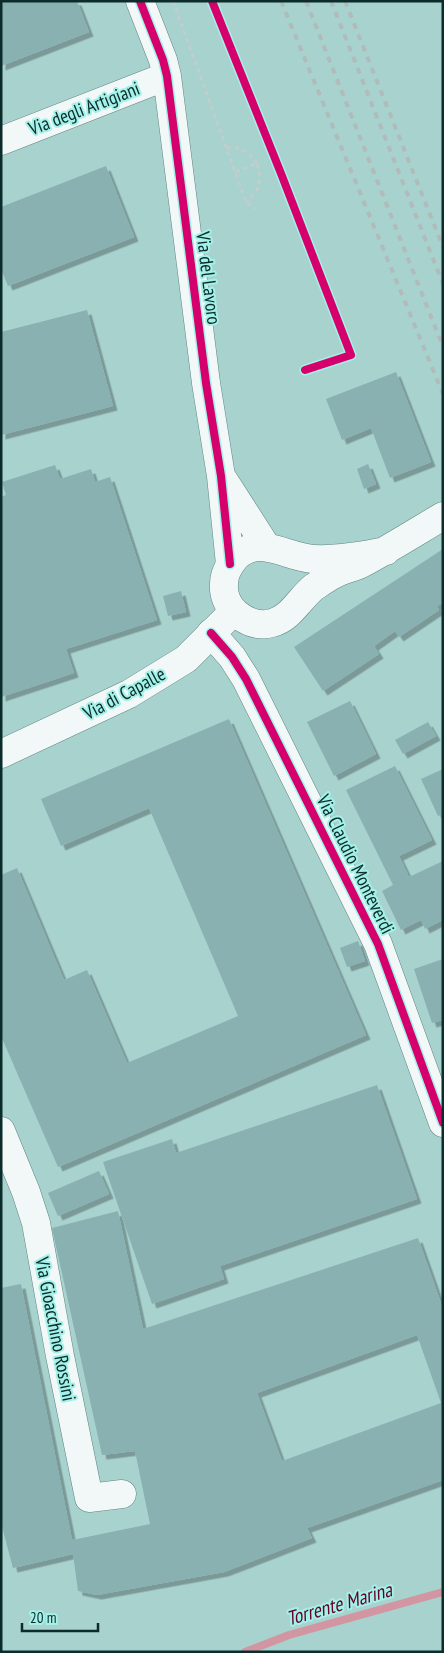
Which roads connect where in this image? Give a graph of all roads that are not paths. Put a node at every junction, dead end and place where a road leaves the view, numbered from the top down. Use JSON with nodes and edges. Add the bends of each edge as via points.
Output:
{"nodes":[{"id":1,"x":140,"y":1,"type":"edge"},
{"id":2,"x":167,"y":76,"type":"junction"},
{"id":3,"x":1,"y":141,"type":"edge"},
{"id":4,"x":221,"y":476,"type":"junction"},
{"id":5,"x":443,"y":516,"type":"edge"},
{"id":6,"x":276,"y":549,"type":"junction"},
{"id":7,"x":386,"y":551,"type":"junction"},
{"id":8,"x":230,"y":564,"type":"junction"},
{"id":9,"x":298,"y":603,"type":"junction"},
{"id":10,"x":234,"y":611,"type":"junction"},
{"id":11,"x":211,"y":633,"type":"junction"},
{"id":12,"x":1,"y":754,"type":"edge"},
{"id":13,"x":443,"y":1124,"type":"edge"},
{"id":14,"x":1,"y":1131,"type":"edge"},
{"id":15,"x":122,"y":1494,"type":"dead end"}],
"edges":[{"from":1,"to":2,"type":"street","name":"Via del Lavoro"},
{"from":2,"to":3,"type":"street","name":"Via degli Artigiani"},
{"from":2,"to":4,"type":"street","name":"Via del Lavoro"},
{"from":4,"to":6,"type":"street","name":"Via del Lavoro"},
{"from":4,"to":8,"type":"street","name":"Via del Lavoro"},
{"from":5,"to":7,"type":"street"},
{"from":6,"to":7,"type":"street","via":[[311,559],[328,560]]},
{"from":6,"to":8,"type":"street","via":[[252,547],[240,553]]},
{"from":6,"to":9,"type":"street","via":[[293,560],[300,572],[302,580]]},
{"from":7,"to":9,"type":"street","via":[[333,575]]},
{"from":8,"to":10,"type":"street","via":[[224,577],[224,587],[226,600]]},
{"from":9,"to":10,"type":"street","via":[[284,619],[271,624],[246,621]]},
{"from":10,"to":11,"type":"street","name":"Via di Capalle"},
{"from":11,"to":12,"type":"street","name":"Via di Capalle","via":[[186,659],[129,694]]},
{"from":11,"to":13,"type":"street","name":"Via Claudio Monteverdi","via":[[246,679],[378,944]]},
{"from":14,"to":15,"type":"street","name":"Via Gioacchino Rossini","via":[[36,1224],[89,1498]]}]}
